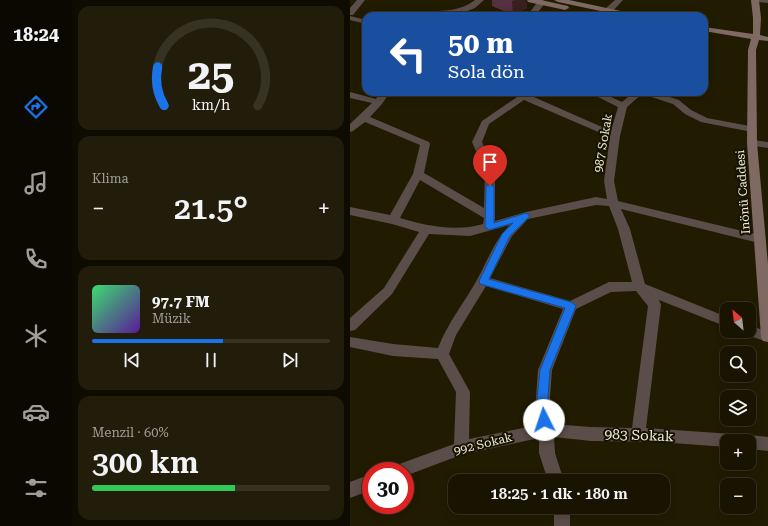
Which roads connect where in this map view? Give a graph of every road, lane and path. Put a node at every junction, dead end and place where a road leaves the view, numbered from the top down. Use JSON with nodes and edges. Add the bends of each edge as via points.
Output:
{"nodes":[{"id":1,"x":361,"y":0,"type":"edge"},
{"id":2,"x":480,"y":0,"type":"edge"},
{"id":3,"x":531,"y":0,"type":"edge"},
{"id":4,"x":560,"y":0,"type":"edge"},
{"id":5,"x":619,"y":0,"type":"edge"},
{"id":6,"x":755,"y":0,"type":"edge"},
{"id":7,"x":761,"y":0,"type":"edge"},
{"id":8,"x":768,"y":1,"type":"edge"},
{"id":9,"x":542,"y":2,"type":"junction"},
{"id":10,"x":608,"y":11,"type":"junction"},
{"id":11,"x":462,"y":12,"type":"edge"},
{"id":12,"x":534,"y":12,"type":"edge"},
{"id":13,"x":582,"y":12,"type":"edge"},
{"id":14,"x":613,"y":12,"type":"edge"},
{"id":15,"x":350,"y":13,"type":"edge"},
{"id":16,"x":350,"y":18,"type":"edge"},
{"id":17,"x":362,"y":21,"type":"edge"},
{"id":18,"x":708,"y":30,"type":"edge"},
{"id":19,"x":708,"y":35,"type":"edge"},
{"id":20,"x":768,"y":39,"type":"edge"},
{"id":21,"x":754,"y":40,"type":"junction"},
{"id":22,"x":768,"y":46,"type":"edge"},
{"id":23,"x":350,"y":95,"type":"edge"},
{"id":24,"x":383,"y":96,"type":"edge"},
{"id":25,"x":524,"y":96,"type":"joint"},
{"id":26,"x":602,"y":96,"type":"edge"},
{"id":27,"x":634,"y":96,"type":"edge"},
{"id":28,"x":657,"y":96,"type":"edge"},
{"id":29,"x":379,"y":102,"type":"junction"},
{"id":30,"x":623,"y":106,"type":"junction"},
{"id":31,"x":364,"y":118,"type":"junction"},
{"id":32,"x":350,"y":129,"type":"edge"},
{"id":33,"x":752,"y":130,"type":"junction"},
{"id":34,"x":615,"y":136,"type":"junction"},
{"id":35,"x":752,"y":143,"type":"junction"},
{"id":36,"x":768,"y":145,"type":"edge"},
{"id":37,"x":418,"y":174,"type":"junction"},
{"id":38,"x":613,"y":203,"type":"junction"},
{"id":39,"x":350,"y":211,"type":"edge"},
{"id":40,"x":526,"y":216,"type":"junction"},
{"id":41,"x":393,"y":220,"type":"junction"},
{"id":42,"x":489,"y":222,"type":"junction"},
{"id":43,"x":426,"y":230,"type":"junction"},
{"id":44,"x":759,"y":239,"type":"junction"},
{"id":45,"x":483,"y":281,"type":"junction"},
{"id":46,"x":639,"y":286,"type":"junction"},
{"id":47,"x":571,"y":306,"type":"junction"},
{"id":48,"x":720,"y":319,"type":"edge"},
{"id":49,"x":350,"y":326,"type":"edge"},
{"id":50,"x":756,"y":333,"type":"edge"},
{"id":51,"x":768,"y":337,"type":"edge"},
{"id":52,"x":350,"y":342,"type":"edge"},
{"id":53,"x":442,"y":354,"type":"junction"},
{"id":54,"x":546,"y":430,"type":"junction"},
{"id":55,"x":638,"y":435,"type":"junction"},
{"id":56,"x":720,"y":440,"type":"edge"},
{"id":57,"x":756,"y":443,"type":"edge"},
{"id":58,"x":768,"y":444,"type":"edge"},
{"id":59,"x":461,"y":448,"type":"junction"},
{"id":60,"x":414,"y":466,"type":"edge"},
{"id":61,"x":554,"y":474,"type":"edge"},
{"id":62,"x":362,"y":485,"type":"edge"},
{"id":63,"x":350,"y":490,"type":"edge"},
{"id":64,"x":562,"y":514,"type":"edge"},
{"id":65,"x":562,"y":526,"type":"edge"}],
"edges":[{"from":1,"to":15,"type":"street"},
{"from":2,"to":11,"type":"street"},
{"from":3,"to":9,"type":"street"},
{"from":4,"to":10,"type":"street"},
{"from":5,"to":10,"type":"street"},
{"from":6,"to":21,"type":"street","name":"Inönü Caddesi","via":[[758,14]]},
{"from":7,"to":8,"type":"street"},
{"from":9,"to":12,"type":"street"},
{"from":9,"to":13,"type":"street"},
{"from":10,"to":14,"type":"street"},
{"from":16,"to":17,"type":"street"},
{"from":18,"to":21,"type":"street"},
{"from":19,"to":21,"type":"street"},
{"from":20,"to":21,"type":"street"},
{"from":21,"to":22,"type":"street"},
{"from":21,"to":33,"type":"street","name":"Inönü Caddesi"},
{"from":23,"to":29,"type":"street"},
{"from":24,"to":29,"type":"street"},
{"from":25,"to":34,"type":"street"},
{"from":25,"to":42,"type":"street","via":[[485,123],[477,142],[490,172]]},
{"from":26,"to":30,"type":"street","name":"987 Sokak"},
{"from":27,"to":30,"type":"street"},
{"from":28,"to":33,"type":"street","via":[[676,102],[704,120]]},
{"from":29,"to":31,"type":"street"},
{"from":30,"to":34,"type":"street","name":"987 Sokak"},
{"from":31,"to":32,"type":"street"},
{"from":31,"to":37,"type":"street","via":[[425,144]]},
{"from":33,"to":35,"type":"street","name":"Inönü Caddesi"},
{"from":34,"to":38,"type":"street","name":"987 Sokak","via":[[609,181]]},
{"from":35,"to":36,"type":"street"},
{"from":35,"to":44,"type":"street","name":"Inönü Caddesi"},
{"from":37,"to":41,"type":"street"},
{"from":37,"to":42,"type":"street"},
{"from":38,"to":40,"type":"street","via":[[596,201]]},
{"from":38,"to":44,"type":"street"},
{"from":38,"to":46,"type":"street","name":"987 Sokak","via":[[624,229]]},
{"from":39,"to":41,"type":"street"},
{"from":40,"to":42,"type":"street"},
{"from":40,"to":45,"type":"street","via":[[507,234]]},
{"from":41,"to":43,"type":"street"},
{"from":42,"to":43,"type":"street","via":[[470,232]]},
{"from":43,"to":49,"type":"street","via":[[388,291]]},
{"from":44,"to":51,"type":"street","name":"Inönü Caddesi"},
{"from":45,"to":47,"type":"street"},
{"from":45,"to":53,"type":"street","via":[[450,333]]},
{"from":46,"to":47,"type":"street","via":[[609,287]]},
{"from":46,"to":48,"type":"street"},
{"from":46,"to":55,"type":"street","via":[[655,305]]},
{"from":47,"to":54,"type":"street","via":[[545,370],[542,410]]},
{"from":50,"to":51,"type":"street"},
{"from":52,"to":53,"type":"street","via":[[393,350]]},
{"from":53,"to":59,"type":"street","via":[[463,392]]},
{"from":54,"to":55,"type":"street","name":"983 Sokak"},
{"from":54,"to":59,"type":"street","name":"992 Sokak"},
{"from":54,"to":61,"type":"street","via":[[547,453]]},
{"from":55,"to":56,"type":"street","name":"983 Sokak"},
{"from":57,"to":58,"type":"street"},
{"from":59,"to":60,"type":"street","name":"992 Sokak"},
{"from":62,"to":63,"type":"street"},
{"from":64,"to":65,"type":"street"}]}
